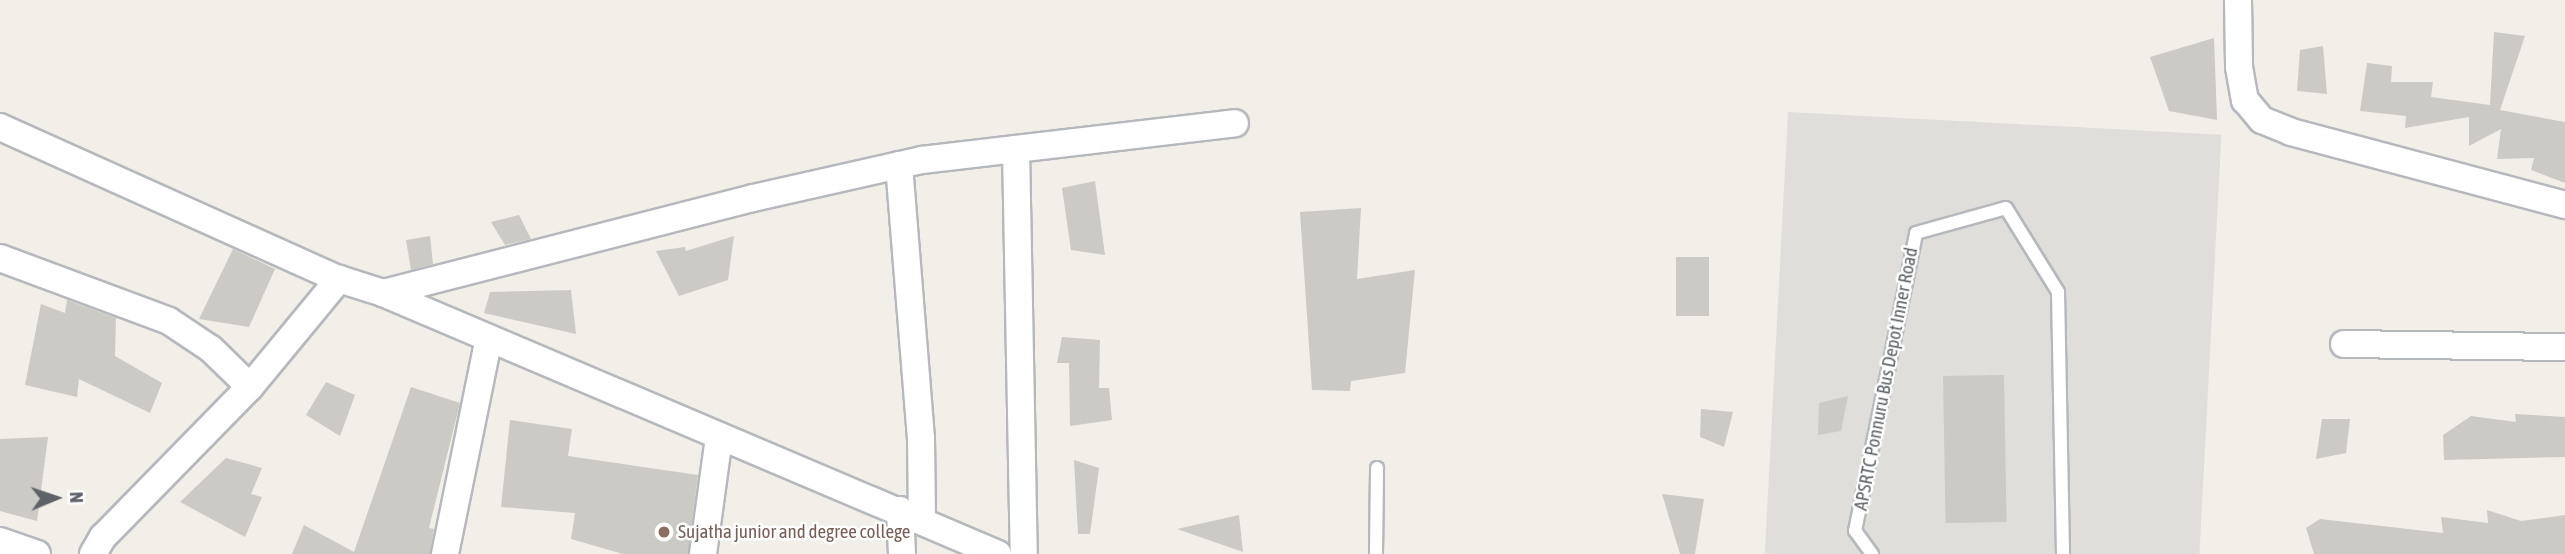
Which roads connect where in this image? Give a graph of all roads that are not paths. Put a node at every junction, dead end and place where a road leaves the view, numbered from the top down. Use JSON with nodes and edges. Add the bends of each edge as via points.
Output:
{"nodes":[{"id":1,"x":2238,"y":0,"type":"edge"},
{"id":2,"x":1235,"y":123,"type":"dead end"},
{"id":3,"x":0,"y":127,"type":"edge"},
{"id":4,"x":1016,"y":149,"type":"junction"},
{"id":5,"x":899,"y":165,"type":"junction"},
{"id":6,"x":2565,"y":205,"type":"edge"},
{"id":7,"x":0,"y":258,"type":"edge"},
{"id":8,"x":339,"y":279,"type":"junction"},
{"id":9,"x":383,"y":293,"type":"junction"},
{"id":10,"x":489,"y":338,"type":"junction"},
{"id":11,"x":2344,"y":344,"type":"dead end"},
{"id":12,"x":2565,"y":347,"type":"edge"},
{"id":13,"x":250,"y":387,"type":"junction"},
{"id":14,"x":719,"y":437,"type":"junction"},
{"id":15,"x":1377,"y":468,"type":"dead end"},
{"id":16,"x":911,"y":515,"type":"junction"},
{"id":17,"x":0,"y":541,"type":"edge"},
{"id":18,"x":37,"y":554,"type":"edge"},
{"id":19,"x":93,"y":554,"type":"edge"},
{"id":20,"x":445,"y":554,"type":"edge"},
{"id":21,"x":703,"y":554,"type":"edge"},
{"id":22,"x":902,"y":554,"type":"edge"},
{"id":23,"x":998,"y":554,"type":"edge"},
{"id":24,"x":1024,"y":554,"type":"edge"},
{"id":25,"x":1376,"y":554,"type":"edge"},
{"id":26,"x":1872,"y":554,"type":"edge"},
{"id":27,"x":2063,"y":554,"type":"edge"}],
"edges":[{"from":1,"to":6,"type":"street","via":[[2239,67],[2245,100],[2262,120],[2291,132]]},
{"from":2,"to":4,"type":"street"},
{"from":3,"to":8,"type":"street"},
{"from":4,"to":5,"type":"street"},
{"from":4,"to":24,"type":"street"},
{"from":5,"to":9,"type":"street"},
{"from":5,"to":16,"type":"street","via":[[921,438]]},
{"from":7,"to":13,"type":"street","via":[[169,321],[211,349]]},
{"from":8,"to":9,"type":"street"},
{"from":8,"to":13,"type":"street"},
{"from":9,"to":10,"type":"street"},
{"from":10,"to":14,"type":"street"},
{"from":10,"to":20,"type":"street"},
{"from":11,"to":12,"type":"street"},
{"from":13,"to":19,"type":"street","via":[[103,537]]},
{"from":14,"to":16,"type":"street"},
{"from":14,"to":21,"type":"street"},
{"from":15,"to":25,"type":"lane"},
{"from":16,"to":22,"type":"street"},
{"from":16,"to":23,"type":"street"},
{"from":17,"to":18,"type":"street"},
{"from":26,"to":27,"type":"lane","name":"APSRTC Ponnuru Bus Depot Inner Road","via":[[1855,531],[1916,233],[2006,208],[2058,292]]}]}
